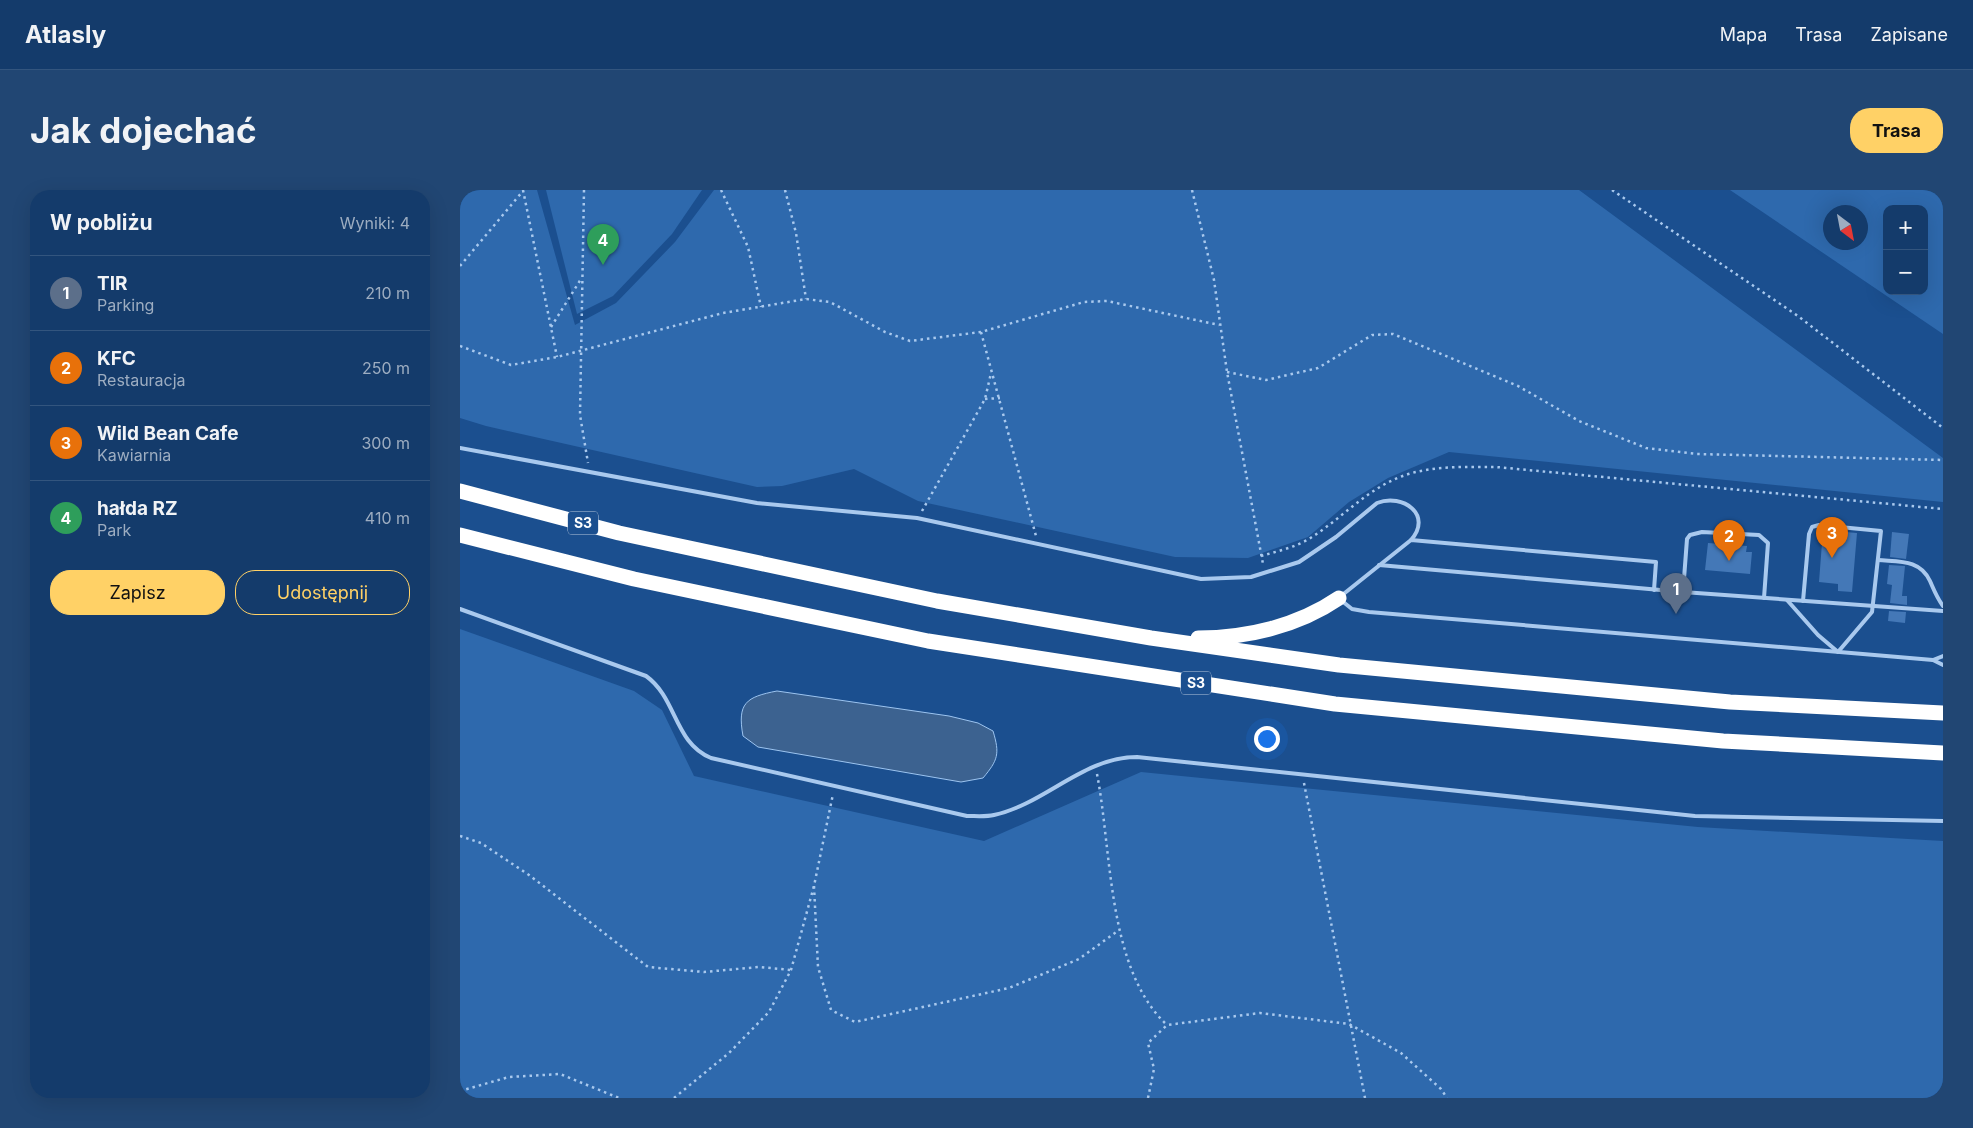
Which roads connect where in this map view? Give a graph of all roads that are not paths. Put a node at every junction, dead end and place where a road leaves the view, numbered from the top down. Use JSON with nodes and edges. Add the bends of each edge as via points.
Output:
{"nodes":[{"id":1,"x":460,"y":448,"type":"edge"},
{"id":2,"x":460,"y":491,"type":"edge"},
{"id":3,"x":460,"y":535,"type":"edge"},
{"id":4,"x":1411,"y":540,"type":"junction"},
{"id":5,"x":1878,"y":560,"type":"junction"},
{"id":6,"x":1378,"y":566,"type":"junction"},
{"id":7,"x":1654,"y":590,"type":"junction"},
{"id":8,"x":1683,"y":592,"type":"junction"},
{"id":9,"x":1339,"y":598,"type":"junction"},
{"id":10,"x":1764,"y":598,"type":"junction"},
{"id":11,"x":1787,"y":600,"type":"junction"},
{"id":12,"x":1803,"y":601,"type":"junction"},
{"id":13,"x":1874,"y":605,"type":"junction"},
{"id":14,"x":1943,"y":606,"type":"edge"},
{"id":15,"x":460,"y":609,"type":"edge"},
{"id":16,"x":1943,"y":611,"type":"edge"},
{"id":17,"x":1151,"y":638,"type":"junction"},
{"id":18,"x":1838,"y":652,"type":"junction"},
{"id":19,"x":1943,"y":656,"type":"edge"},
{"id":20,"x":1933,"y":660,"type":"junction"},
{"id":21,"x":1943,"y":665,"type":"edge"},
{"id":22,"x":1943,"y":714,"type":"edge"},
{"id":23,"x":1943,"y":753,"type":"edge"},
{"id":24,"x":1943,"y":821,"type":"edge"}],
"edges":[{"from":1,"to":4,"type":"lane","via":[[757,503],[917,518],[1200,578],[1251,577],[1280,569],[1312,554],[1377,504],[1392,500],[1405,503],[1419,519],[1421,525]]},
{"from":2,"to":17,"type":"highway","number":"S3","via":[[619,533],[937,601]]},
{"from":3,"to":23,"type":"highway","number":"S3","via":[[634,579],[928,641],[1296,698],[1723,742]]},
{"from":4,"to":6,"type":"lane"},
{"from":4,"to":7,"type":"lane","via":[[1656,562]]},
{"from":5,"to":12,"type":"lane","via":[[1881,531],[1812,527]]},
{"from":5,"to":13,"type":"lane"},
{"from":5,"to":14,"type":"lane","via":[[1920,567]]},
{"from":6,"to":7,"type":"lane"},
{"from":6,"to":9,"type":"lane"},
{"from":7,"to":8,"type":"lane"},
{"from":8,"to":10,"type":"lane"},
{"from":8,"to":10,"type":"lane","via":[[1690,534],[1759,535],[1768,543]]},
{"from":9,"to":17,"type":"highway","via":[[1300,619],[1261,630],[1210,638]]},
{"from":9,"to":18,"type":"lane","via":[[1352,609],[1363,612]]},
{"from":10,"to":11,"type":"lane"},
{"from":11,"to":12,"type":"lane"},
{"from":11,"to":18,"type":"lane","via":[[1818,636]]},
{"from":12,"to":13,"type":"lane"},
{"from":13,"to":16,"type":"lane"},
{"from":13,"to":18,"type":"lane","via":[[1869,617]]},
{"from":15,"to":24,"type":"lane","via":[[646,676],[664,694],[684,737],[703,755],[967,816],[993,816],[1014,809],[1096,765],[1127,757],[1695,816]]},
{"from":17,"to":22,"type":"highway","number":"S3","via":[[1349,666],[1730,702]]},
{"from":18,"to":20,"type":"lane"},
{"from":19,"to":20,"type":"lane"},
{"from":20,"to":21,"type":"lane"}]}
